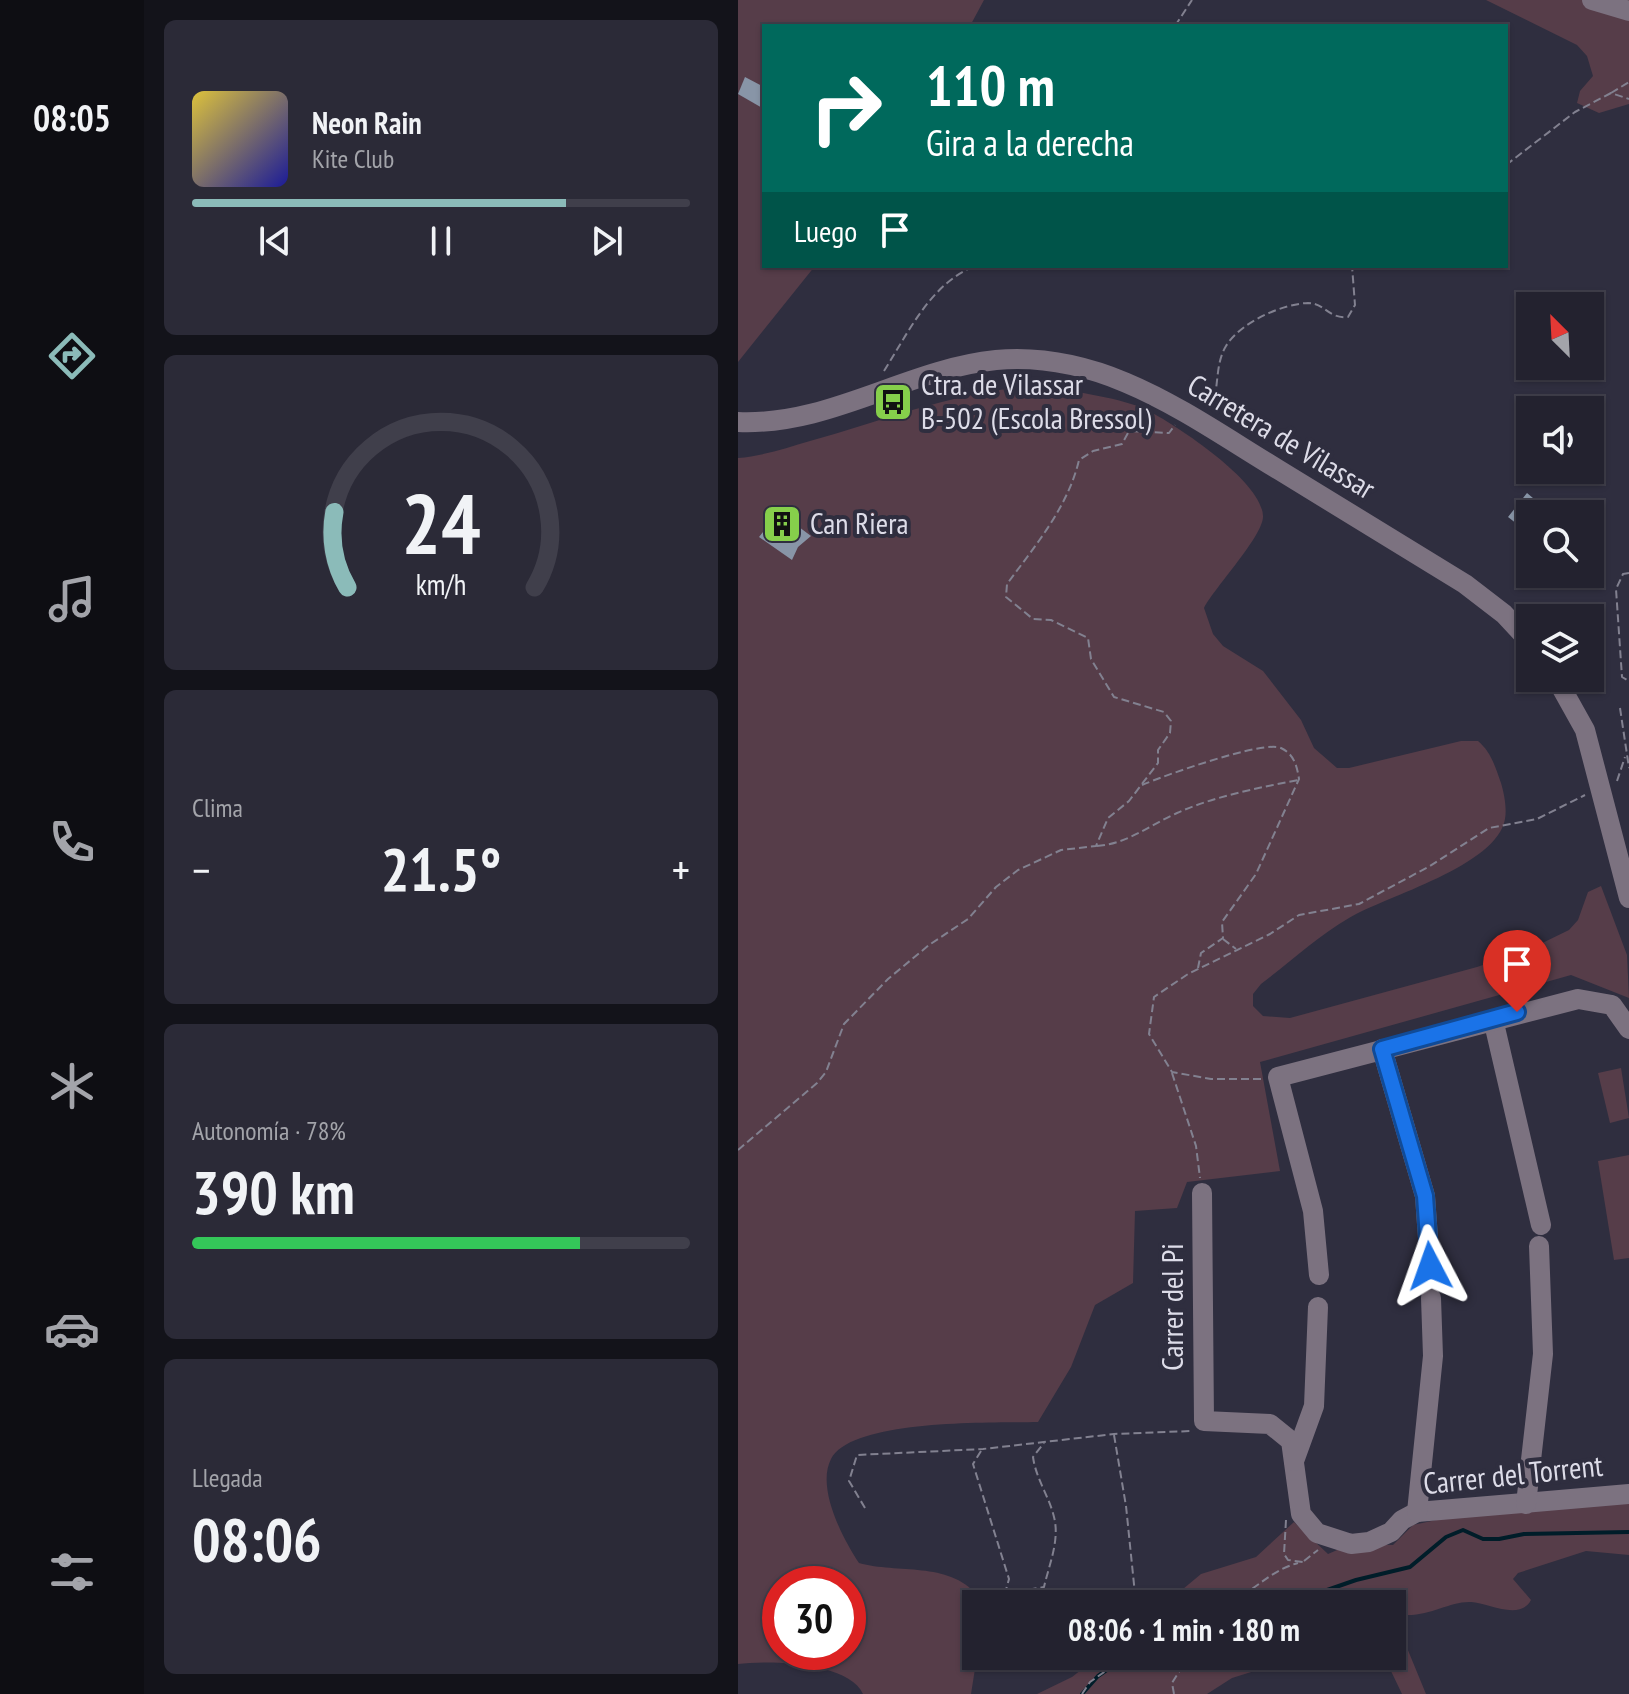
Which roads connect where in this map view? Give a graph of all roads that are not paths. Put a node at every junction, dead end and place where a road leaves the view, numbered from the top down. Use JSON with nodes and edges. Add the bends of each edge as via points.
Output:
{"nodes":[{"id":1,"x":1592,"y":0,"type":"edge"},
{"id":2,"x":1629,"y":11,"type":"edge"},
{"id":3,"x":738,"y":422,"type":"edge"},
{"id":4,"x":1516,"y":627,"type":"edge"},
{"id":5,"x":1564,"y":692,"type":"edge"},
{"id":6,"x":1629,"y":898,"type":"edge"},
{"id":7,"x":1493,"y":1019,"type":"junction"},
{"id":8,"x":1629,"y":1029,"type":"edge"},
{"id":9,"x":1382,"y":1049,"type":"junction"},
{"id":10,"x":1202,"y":1193,"type":"road end"},
{"id":11,"x":1541,"y":1225,"type":"dead end"},
{"id":12,"x":1539,"y":1246,"type":"dead end"},
{"id":13,"x":1430,"y":1266,"type":"dead end"},
{"id":14,"x":1319,"y":1275,"type":"dead end"},
{"id":15,"x":1431,"y":1298,"type":"dead end"},
{"id":16,"x":1318,"y":1307,"type":"dead end"},
{"id":17,"x":1294,"y":1461,"type":"junction"},
{"id":18,"x":1629,"y":1494,"type":"edge"},
{"id":19,"x":1526,"y":1504,"type":"junction"},
{"id":20,"x":1417,"y":1512,"type":"junction"}],
"edges":[{"from":1,"to":2,"type":"street"},
{"from":3,"to":4,"type":"street","name":"Carretera de Vilassar","via":[[811,415],[995,360],[1041,359],[1099,371],[1184,413],[1465,584]]},
{"from":5,"to":6,"type":"street","via":[[1585,730]]},
{"from":7,"to":8,"type":"street","via":[[1578,999],[1612,1005]]},
{"from":7,"to":9,"type":"street"},
{"from":7,"to":11,"type":"street"},
{"from":9,"to":13,"type":"street","via":[[1425,1196]]},
{"from":9,"to":14,"type":"street","via":[[1278,1077],[1313,1211]]},
{"from":10,"to":17,"type":"street","name":"Carrer del Pi","via":[[1201,1426],[1270,1424],[1291,1441]]},
{"from":12,"to":19,"type":"street","via":[[1543,1354]]},
{"from":15,"to":20,"type":"street","via":[[1433,1356]]},
{"from":16,"to":17,"type":"street","via":[[1314,1406]]},
{"from":17,"to":20,"type":"street","name":"Carrer del Torrent","via":[[1301,1514],[1331,1540],[1369,1542]]},
{"from":18,"to":19,"type":"street","name":"Carrer del Torrent"},
{"from":19,"to":20,"type":"street","name":"Carrer del Torrent"}]}
